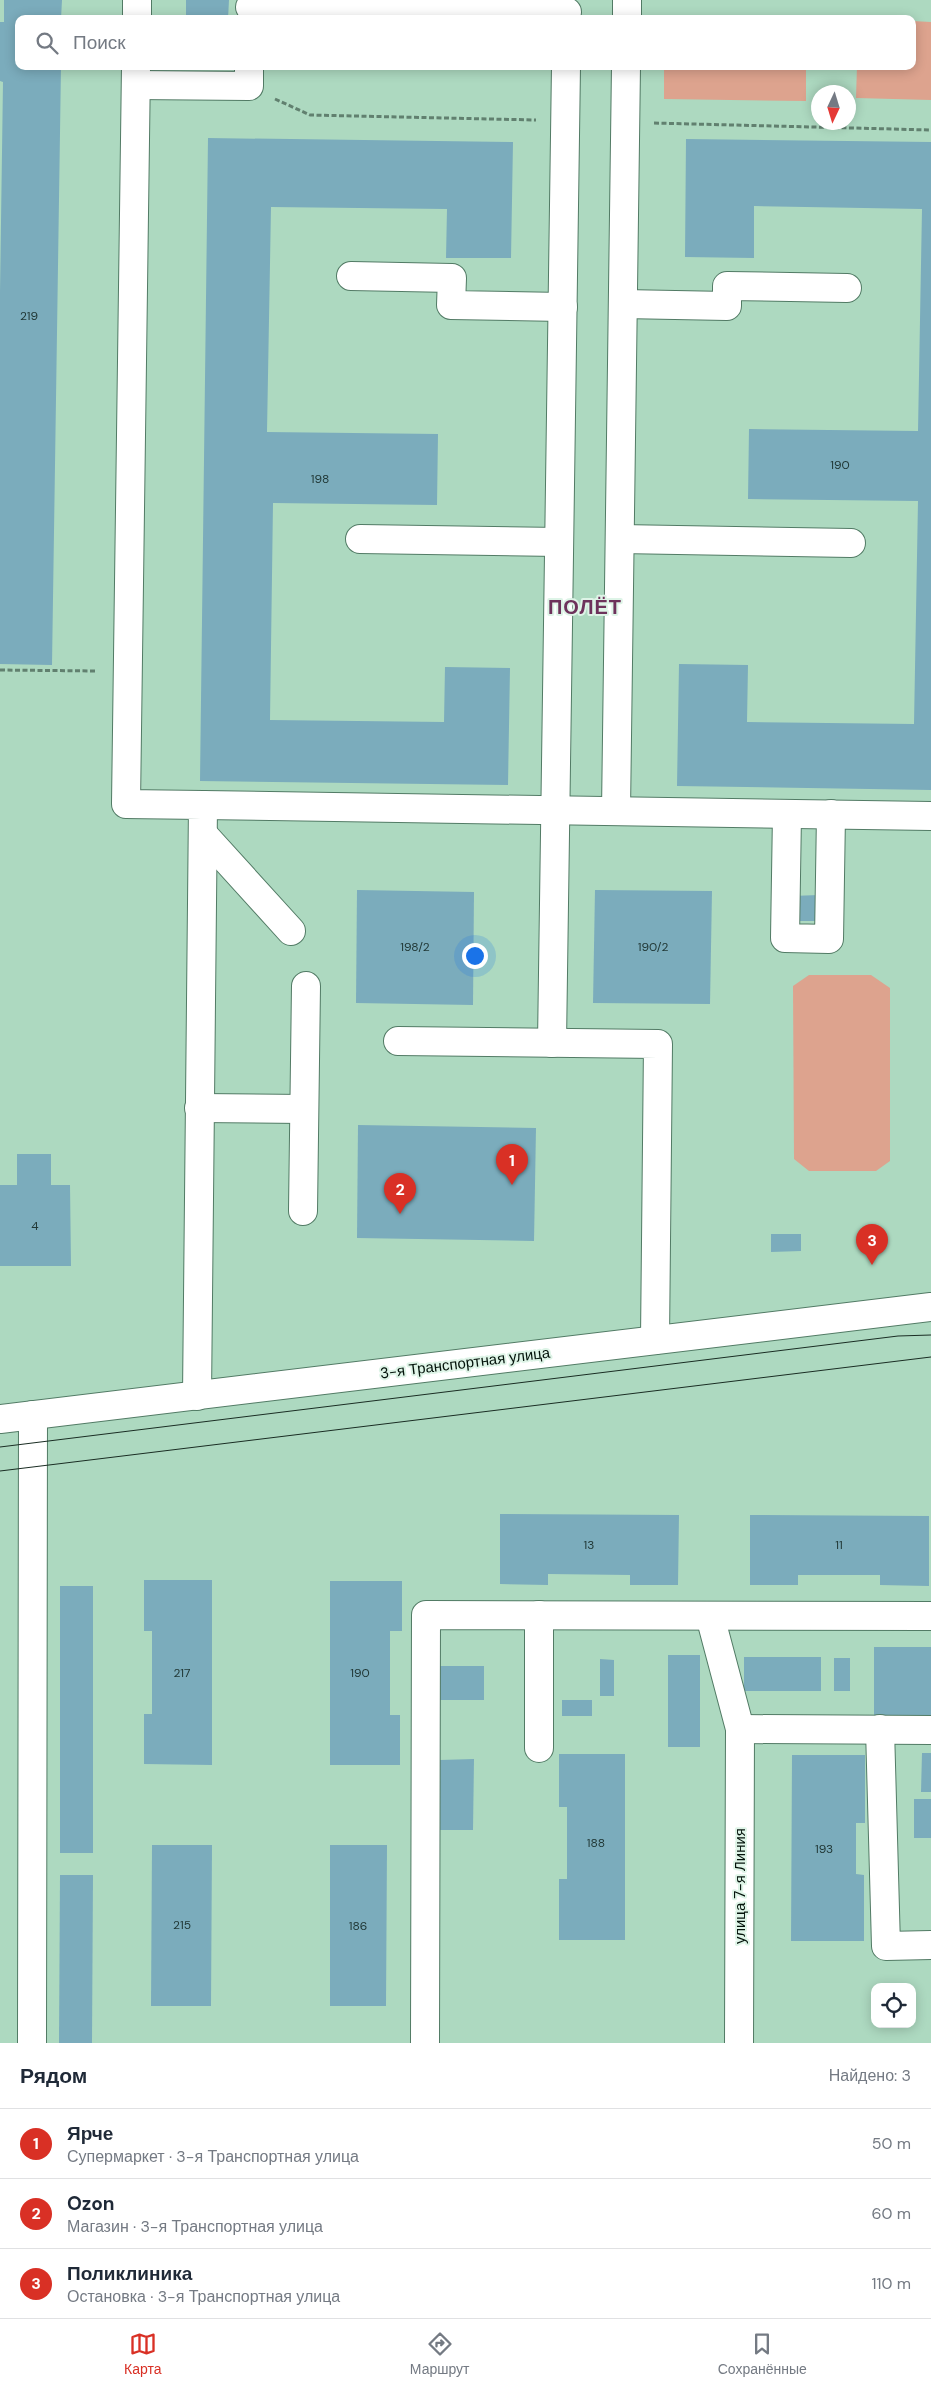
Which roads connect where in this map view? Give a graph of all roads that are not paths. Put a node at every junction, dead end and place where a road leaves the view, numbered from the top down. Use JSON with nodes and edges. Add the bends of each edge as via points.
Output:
{"nodes":[{"id":1,"x":137,"y":0,"type":"edge"},
{"id":2,"x":628,"y":0,"type":"edge"},
{"id":3,"x":250,"y":9,"type":"edge"},
{"id":4,"x":567,"y":10,"type":"edge"},
{"id":5,"x":137,"y":15,"type":"edge"},
{"id":6,"x":627,"y":15,"type":"edge"},
{"id":7,"x":249,"y":70,"type":"edge"},
{"id":8,"x":566,"y":70,"type":"edge"},
{"id":9,"x":626,"y":70,"type":"edge"},
{"id":10,"x":136,"y":76,"type":"edge"},
{"id":11,"x":351,"y":276,"type":"dead end"},
{"id":12,"x":847,"y":288,"type":"dead end"},
{"id":13,"x":623,"y":304,"type":"junction"},
{"id":14,"x":562,"y":306,"type":"junction"},
{"id":15,"x":360,"y":539,"type":"dead end"},
{"id":16,"x":620,"y":539,"type":"junction"},
{"id":17,"x":559,"y":542,"type":"junction"},
{"id":18,"x":851,"y":542,"type":"dead end"},
{"id":19,"x":203,"y":805,"type":"junction"},
{"id":20,"x":556,"y":811,"type":"junction"},
{"id":21,"x":616,"y":811,"type":"junction"},
{"id":22,"x":787,"y":814,"type":"junction"},
{"id":23,"x":831,"y":814,"type":"junction"},
{"id":24,"x":931,"y":816,"type":"edge"},
{"id":25,"x":203,"y":834,"type":"junction"},
{"id":26,"x":291,"y":931,"type":"dead end"},
{"id":27,"x":306,"y":986,"type":"dead end"},
{"id":28,"x":398,"y":1041,"type":"dead end"},
{"id":29,"x":552,"y":1043,"type":"junction"},
{"id":30,"x":199,"y":1108,"type":"junction"},
{"id":31,"x":304,"y":1109,"type":"junction"},
{"id":32,"x":303,"y":1211,"type":"dead end"},
{"id":33,"x":931,"y":1307,"type":"edge"},
{"id":34,"x":654,"y":1340,"type":"junction"},
{"id":35,"x":197,"y":1396,"type":"junction"},
{"id":36,"x":33,"y":1415,"type":"junction"},
{"id":37,"x":0,"y":1419,"type":"edge"},
{"id":38,"x":539,"y":1615,"type":"junction"},
{"id":39,"x":710,"y":1616,"type":"junction"},
{"id":40,"x":931,"y":1616,"type":"edge"},
{"id":41,"x":740,"y":1729,"type":"junction"},
{"id":42,"x":880,"y":1729,"type":"junction"},
{"id":43,"x":931,"y":1730,"type":"edge"},
{"id":44,"x":539,"y":1748,"type":"dead end"},
{"id":45,"x":931,"y":1945,"type":"edge"},
{"id":46,"x":32,"y":2043,"type":"edge"},
{"id":47,"x":425,"y":2043,"type":"edge"},
{"id":48,"x":739,"y":2043,"type":"edge"}],
"edges":[{"from":1,"to":5,"type":"street"},
{"from":2,"to":6,"type":"street"},
{"from":3,"to":4,"type":"street"},
{"from":7,"to":10,"type":"street","via":[[249,86]]},
{"from":8,"to":14,"type":"street"},
{"from":9,"to":13,"type":"street"},
{"from":10,"to":19,"type":"street","via":[[126,804]]},
{"from":11,"to":14,"type":"street","via":[[452,278],[451,305]]},
{"from":12,"to":13,"type":"street","via":[[727,286],[727,306]]},
{"from":13,"to":16,"type":"street"},
{"from":14,"to":17,"type":"street"},
{"from":15,"to":17,"type":"street"},
{"from":16,"to":18,"type":"street"},
{"from":16,"to":21,"type":"street"},
{"from":17,"to":20,"type":"street"},
{"from":19,"to":20,"type":"street"},
{"from":19,"to":25,"type":"street"},
{"from":20,"to":21,"type":"street"},
{"from":20,"to":29,"type":"street"},
{"from":21,"to":22,"type":"street"},
{"from":22,"to":23,"type":"street"},
{"from":22,"to":23,"type":"street","via":[[785,938],[829,939]]},
{"from":23,"to":24,"type":"street"},
{"from":25,"to":26,"type":"street"},
{"from":25,"to":30,"type":"street"},
{"from":27,"to":31,"type":"street"},
{"from":28,"to":29,"type":"street"},
{"from":29,"to":34,"type":"street","via":[[658,1044]]},
{"from":30,"to":31,"type":"street"},
{"from":30,"to":35,"type":"street"},
{"from":31,"to":32,"type":"street"},
{"from":33,"to":34,"type":"street","name":"3-я Транспортная улица"},
{"from":34,"to":35,"type":"street","name":"3-я Транспортная улица"},
{"from":35,"to":36,"type":"street","name":"3-я Транспортная улица"},
{"from":36,"to":37,"type":"street","name":"3-я Транспортная улица"},
{"from":36,"to":46,"type":"street"},
{"from":38,"to":39,"type":"street"},
{"from":38,"to":44,"type":"street"},
{"from":38,"to":47,"type":"street","via":[[426,1615]]},
{"from":39,"to":40,"type":"street"},
{"from":39,"to":41,"type":"street","name":"улица 7-я Линия"},
{"from":41,"to":42,"type":"street"},
{"from":41,"to":48,"type":"street","name":"улица 7-я Линия"},
{"from":42,"to":43,"type":"street"},
{"from":42,"to":45,"type":"street","via":[[886,1946]]}]}
